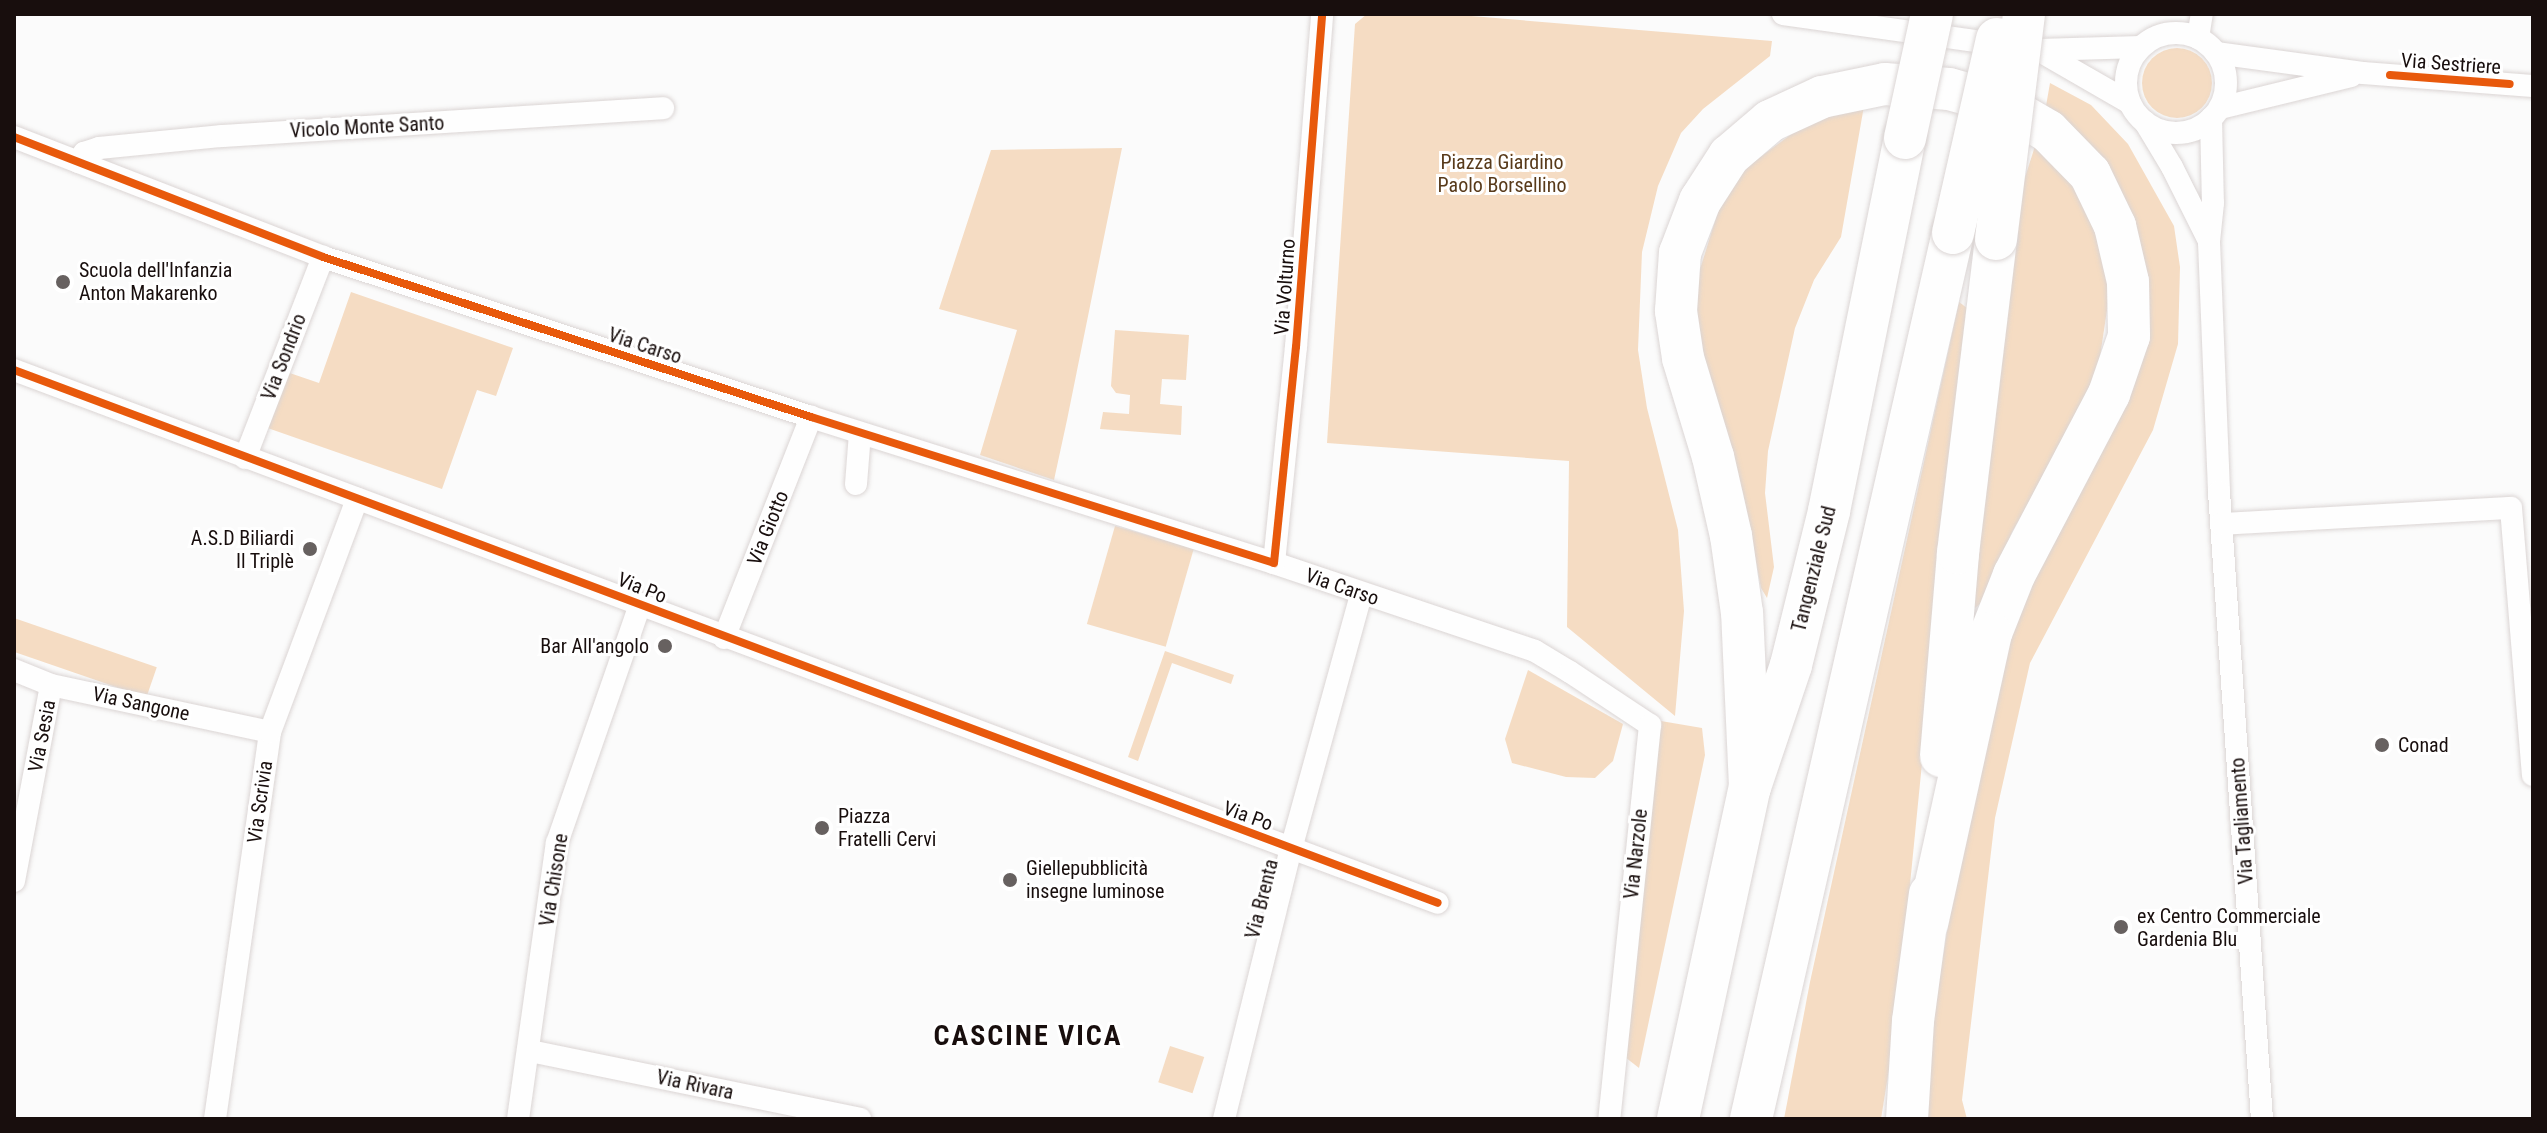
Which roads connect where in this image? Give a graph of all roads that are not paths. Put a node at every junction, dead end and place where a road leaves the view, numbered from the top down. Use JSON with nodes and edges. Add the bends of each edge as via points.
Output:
{"nodes":[{"id":1,"x":1322,"y":14,"type":"edge"},
{"id":2,"x":1783,"y":14,"type":"edge"},
{"id":3,"x":1932,"y":14,"type":"edge"},
{"id":4,"x":2003,"y":14,"type":"edge"},
{"id":5,"x":2202,"y":14,"type":"edge"},
{"id":6,"x":2031,"y":32,"type":"edge"},
{"id":7,"x":2198,"y":38,"type":"junction"},
{"id":8,"x":2141,"y":47,"type":"junction"},
{"id":9,"x":2216,"y":53,"type":"junction"},
{"id":10,"x":2363,"y":73,"type":"junction"},
{"id":11,"x":2533,"y":86,"type":"edge"},
{"id":12,"x":2130,"y":103,"type":"junction"},
{"id":13,"x":663,"y":108,"type":"dead end"},
{"id":14,"x":2216,"y":113,"type":"junction"},
{"id":15,"x":2145,"y":122,"type":"junction"},
{"id":16,"x":14,"y":137,"type":"edge"},
{"id":17,"x":78,"y":162,"type":"junction"},
{"id":18,"x":2209,"y":242,"type":"junction"},
{"id":19,"x":323,"y":257,"type":"junction"},
{"id":20,"x":14,"y":370,"type":"edge"},
{"id":21,"x":811,"y":417,"type":"junction"},
{"id":22,"x":860,"y":433,"type":"junction"},
{"id":23,"x":245,"y":458,"type":"junction"},
{"id":24,"x":856,"y":484,"type":"dead end"},
{"id":25,"x":357,"y":499,"type":"junction"},
{"id":26,"x":2221,"y":524,"type":"junction"},
{"id":27,"x":1274,"y":563,"type":"junction"},
{"id":28,"x":1361,"y":594,"type":"junction"},
{"id":29,"x":640,"y":604,"type":"junction"},
{"id":30,"x":724,"y":638,"type":"junction"},
{"id":31,"x":1535,"y":651,"type":"joint"},
{"id":32,"x":14,"y":670,"type":"edge"},
{"id":33,"x":51,"y":685,"type":"junction"},
{"id":34,"x":270,"y":732,"type":"junction"},
{"id":35,"x":2533,"y":775,"type":"edge"},
{"id":36,"x":1750,"y":787,"type":"junction"},
{"id":37,"x":1291,"y":849,"type":"junction"},
{"id":38,"x":14,"y":881,"type":"edge"},
{"id":39,"x":1438,"y":903,"type":"dead end"},
{"id":40,"x":1927,"y":923,"type":"junction"},
{"id":41,"x":530,"y":1051,"type":"junction"},
{"id":42,"x":215,"y":1119,"type":"edge"},
{"id":43,"x":518,"y":1119,"type":"edge"},
{"id":44,"x":860,"y":1119,"type":"edge"},
{"id":45,"x":1224,"y":1119,"type":"edge"},
{"id":46,"x":1609,"y":1119,"type":"edge"},
{"id":47,"x":1678,"y":1119,"type":"edge"},
{"id":48,"x":1751,"y":1119,"type":"edge"},
{"id":49,"x":1907,"y":1119,"type":"edge"},
{"id":50,"x":2262,"y":1119,"type":"edge"}],
"edges":[{"from":1,"to":27,"type":"street","name":"Via Volturno"},
{"from":2,"to":6,"type":"street"},
{"from":3,"to":36,"type":"highway","name":"Tangenziale Sud","bridge":true,"via":[[1829,511],[1791,665]]},
{"from":4,"to":48,"type":"highway","bridge":true},
{"from":5,"to":7,"type":"street"},
{"from":6,"to":8,"type":"street"},
{"from":6,"to":12,"type":"street"},
{"from":6,"to":40,"type":"highway","bridge":true,"via":[[1996,239],[1958,553]]},
{"from":7,"to":8,"type":"street","via":[[2168,33]]},
{"from":7,"to":9,"type":"street"},
{"from":8,"to":12,"type":"street","via":[[2126,73]]},
{"from":9,"to":10,"type":"street","name":"Via Sestriere"},
{"from":9,"to":14,"type":"street","via":[[2226,80]]},
{"from":10,"to":11,"type":"street","name":"Via Sestriere"},
{"from":10,"to":14,"type":"street","name":"Via Sestriere"},
{"from":12,"to":15,"type":"street"},
{"from":13,"to":17,"type":"street","name":"Vicolo Monte Santo","via":[[222,136],[99,148],[84,153]]},
{"from":14,"to":15,"type":"street","via":[[2187,132],[2172,133]]},
{"from":14,"to":18,"type":"street","name":"Via Tagliamento"},
{"from":15,"to":18,"type":"street","name":"Via Tagliamento"},
{"from":16,"to":17,"type":"street","name":"Via Carso"},
{"from":17,"to":19,"type":"street","name":"Via Carso"},
{"from":18,"to":26,"type":"street","name":"Via Tagliamento"},
{"from":19,"to":21,"type":"street","name":"Via Carso"},
{"from":19,"to":23,"type":"street","name":"Via Sondrio"},
{"from":20,"to":23,"type":"street","name":"Via Po"},
{"from":21,"to":22,"type":"street","name":"Via Carso"},
{"from":21,"to":30,"type":"street","name":"Via Giotto"},
{"from":22,"to":24,"type":"street"},
{"from":22,"to":27,"type":"street","name":"Via Carso"},
{"from":23,"to":25,"type":"street","name":"Via Po"},
{"from":25,"to":29,"type":"street","name":"Via Po"},
{"from":25,"to":34,"type":"street","name":"Via Scrivia"},
{"from":26,"to":35,"type":"street","via":[[2511,508]]},
{"from":26,"to":50,"type":"street","name":"Via Tagliamento"},
{"from":27,"to":28,"type":"street","name":"Via Carso"},
{"from":28,"to":31,"type":"street","name":"Via Carso"},
{"from":28,"to":37,"type":"street","name":"Via Brenta"},
{"from":29,"to":30,"type":"street","name":"Via Po"},
{"from":29,"to":41,"type":"street","name":"Via Chisone","via":[[557,843]]},
{"from":30,"to":37,"type":"street","name":"Via Po"},
{"from":31,"to":46,"type":"street","name":"Via Narzole","via":[[1650,725]]},
{"from":32,"to":33,"type":"street","name":"Via Sangone"},
{"from":33,"to":34,"type":"street","name":"Via Sangone"},
{"from":33,"to":38,"type":"street","name":"Via Sesia"},
{"from":34,"to":42,"type":"street","name":"Via Scrivia"},
{"from":36,"to":40,"type":"highway","via":[[1742,613],[1713,457],[1683,358],[1676,311],[1680,253],[1700,201],[1729,156],[1770,121],[1822,97],[1885,84],[1949,89],[2000,103],[2048,131],[2090,174],[2115,226],[2128,282],[2129,336],[2109,394],[2014,575],[1991,633]]},
{"from":36,"to":47,"type":"highway","name":"Tangenziale Sud"},
{"from":37,"to":39,"type":"street","name":"Via Po"},
{"from":37,"to":45,"type":"street","name":"Via Brenta"},
{"from":40,"to":49,"type":"highway"},
{"from":41,"to":43,"type":"street","name":"Via Chisone"},
{"from":41,"to":44,"type":"street","name":"Via Rivara"}]}
